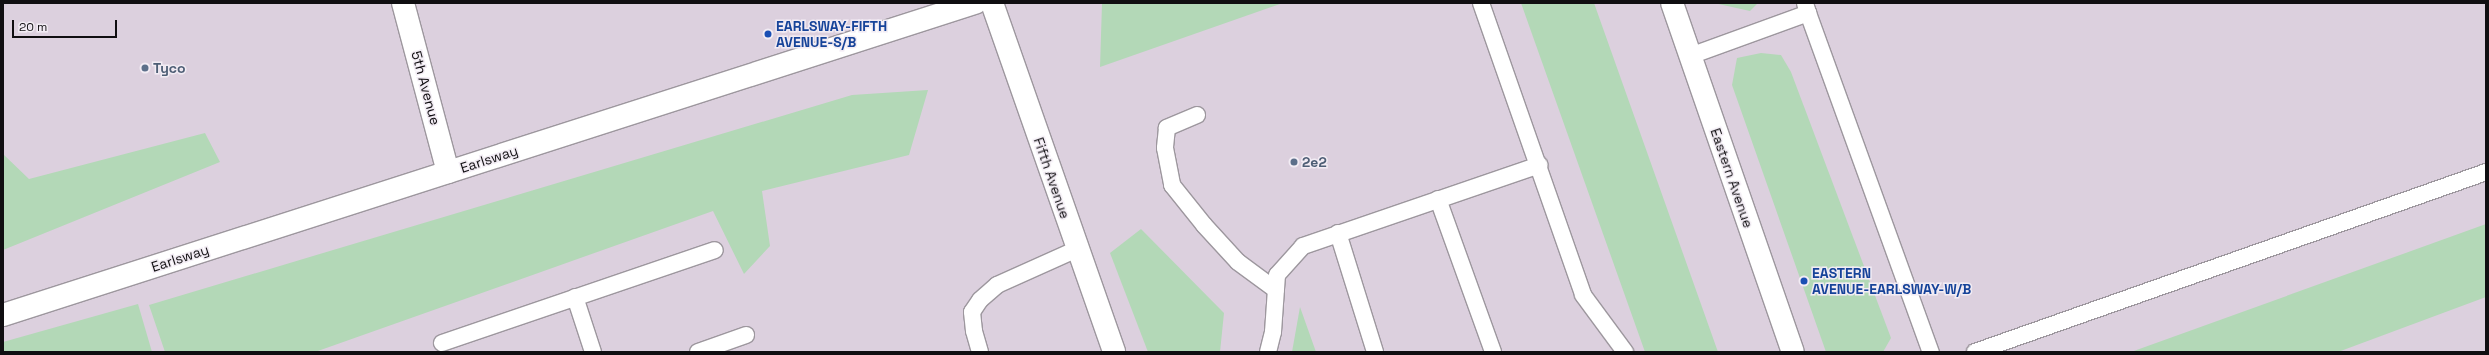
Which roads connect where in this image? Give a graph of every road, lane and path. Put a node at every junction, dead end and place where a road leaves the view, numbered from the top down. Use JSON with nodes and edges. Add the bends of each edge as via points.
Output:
{"nodes":[{"id":1,"x":403,"y":3,"type":"edge"},
{"id":2,"x":975,"y":3,"type":"edge"},
{"id":3,"x":992,"y":3,"type":"edge"},
{"id":4,"x":1481,"y":3,"type":"edge"},
{"id":5,"x":1672,"y":3,"type":"edge"},
{"id":6,"x":1806,"y":8,"type":"edge"},
{"id":7,"x":1690,"y":56,"type":"junction"},
{"id":8,"x":1197,"y":115,"type":"dead end"},
{"id":9,"x":1539,"y":165,"type":"junction"},
{"id":10,"x":448,"y":172,"type":"junction"},
{"id":11,"x":2486,"y":172,"type":"edge"},
{"id":12,"x":1438,"y":199,"type":"junction"},
{"id":13,"x":1338,"y":233,"type":"junction"},
{"id":14,"x":1077,"y":249,"type":"junction"},
{"id":15,"x":715,"y":250,"type":"dead end"},
{"id":16,"x":1276,"y":290,"type":"junction"},
{"id":17,"x":575,"y":297,"type":"junction"},
{"id":18,"x":3,"y":315,"type":"edge"},
{"id":19,"x":746,"y":335,"type":"dead end"},
{"id":20,"x":442,"y":343,"type":"dead end"},
{"id":21,"x":594,"y":352,"type":"edge"},
{"id":22,"x":698,"y":352,"type":"edge"},
{"id":23,"x":980,"y":352,"type":"edge"},
{"id":24,"x":1114,"y":352,"type":"edge"},
{"id":25,"x":1268,"y":352,"type":"edge"},
{"id":26,"x":1375,"y":352,"type":"edge"},
{"id":27,"x":1493,"y":352,"type":"edge"},
{"id":28,"x":1625,"y":352,"type":"edge"},
{"id":29,"x":1793,"y":352,"type":"edge"},
{"id":30,"x":1931,"y":352,"type":"edge"},
{"id":31,"x":1975,"y":352,"type":"edge"}],
"edges":[{"from":1,"to":10,"type":"street","name":"5th Avenue"},
{"from":2,"to":10,"type":"street","name":"Earlsway"},
{"from":3,"to":14,"type":"street","name":"Fifth Avenue"},
{"from":4,"to":9,"type":"lane"},
{"from":5,"to":7,"type":"street","name":"Eastern Avenue"},
{"from":6,"to":7,"type":"lane"},
{"from":6,"to":30,"type":"lane"},
{"from":7,"to":29,"type":"street","name":"Eastern Avenue"},
{"from":8,"to":16,"type":"lane","via":[[1167,128],[1165,148],[1172,185],[1238,262]]},
{"from":9,"to":12,"type":"lane"},
{"from":9,"to":28,"type":"lane","via":[[1583,295]]},
{"from":10,"to":18,"type":"street","name":"Earlsway"},
{"from":11,"to":31,"type":"lane"},
{"from":12,"to":13,"type":"lane"},
{"from":12,"to":27,"type":"lane"},
{"from":13,"to":16,"type":"lane","via":[[1303,246],[1277,275]]},
{"from":13,"to":26,"type":"lane"},
{"from":14,"to":23,"type":"lane","via":[[997,285],[980,300],[972,312]]},
{"from":14,"to":24,"type":"street","name":"Fifth Avenue"},
{"from":15,"to":17,"type":"lane"},
{"from":16,"to":25,"type":"lane"},
{"from":17,"to":20,"type":"lane"},
{"from":17,"to":21,"type":"lane"},
{"from":19,"to":22,"type":"lane"}]}
